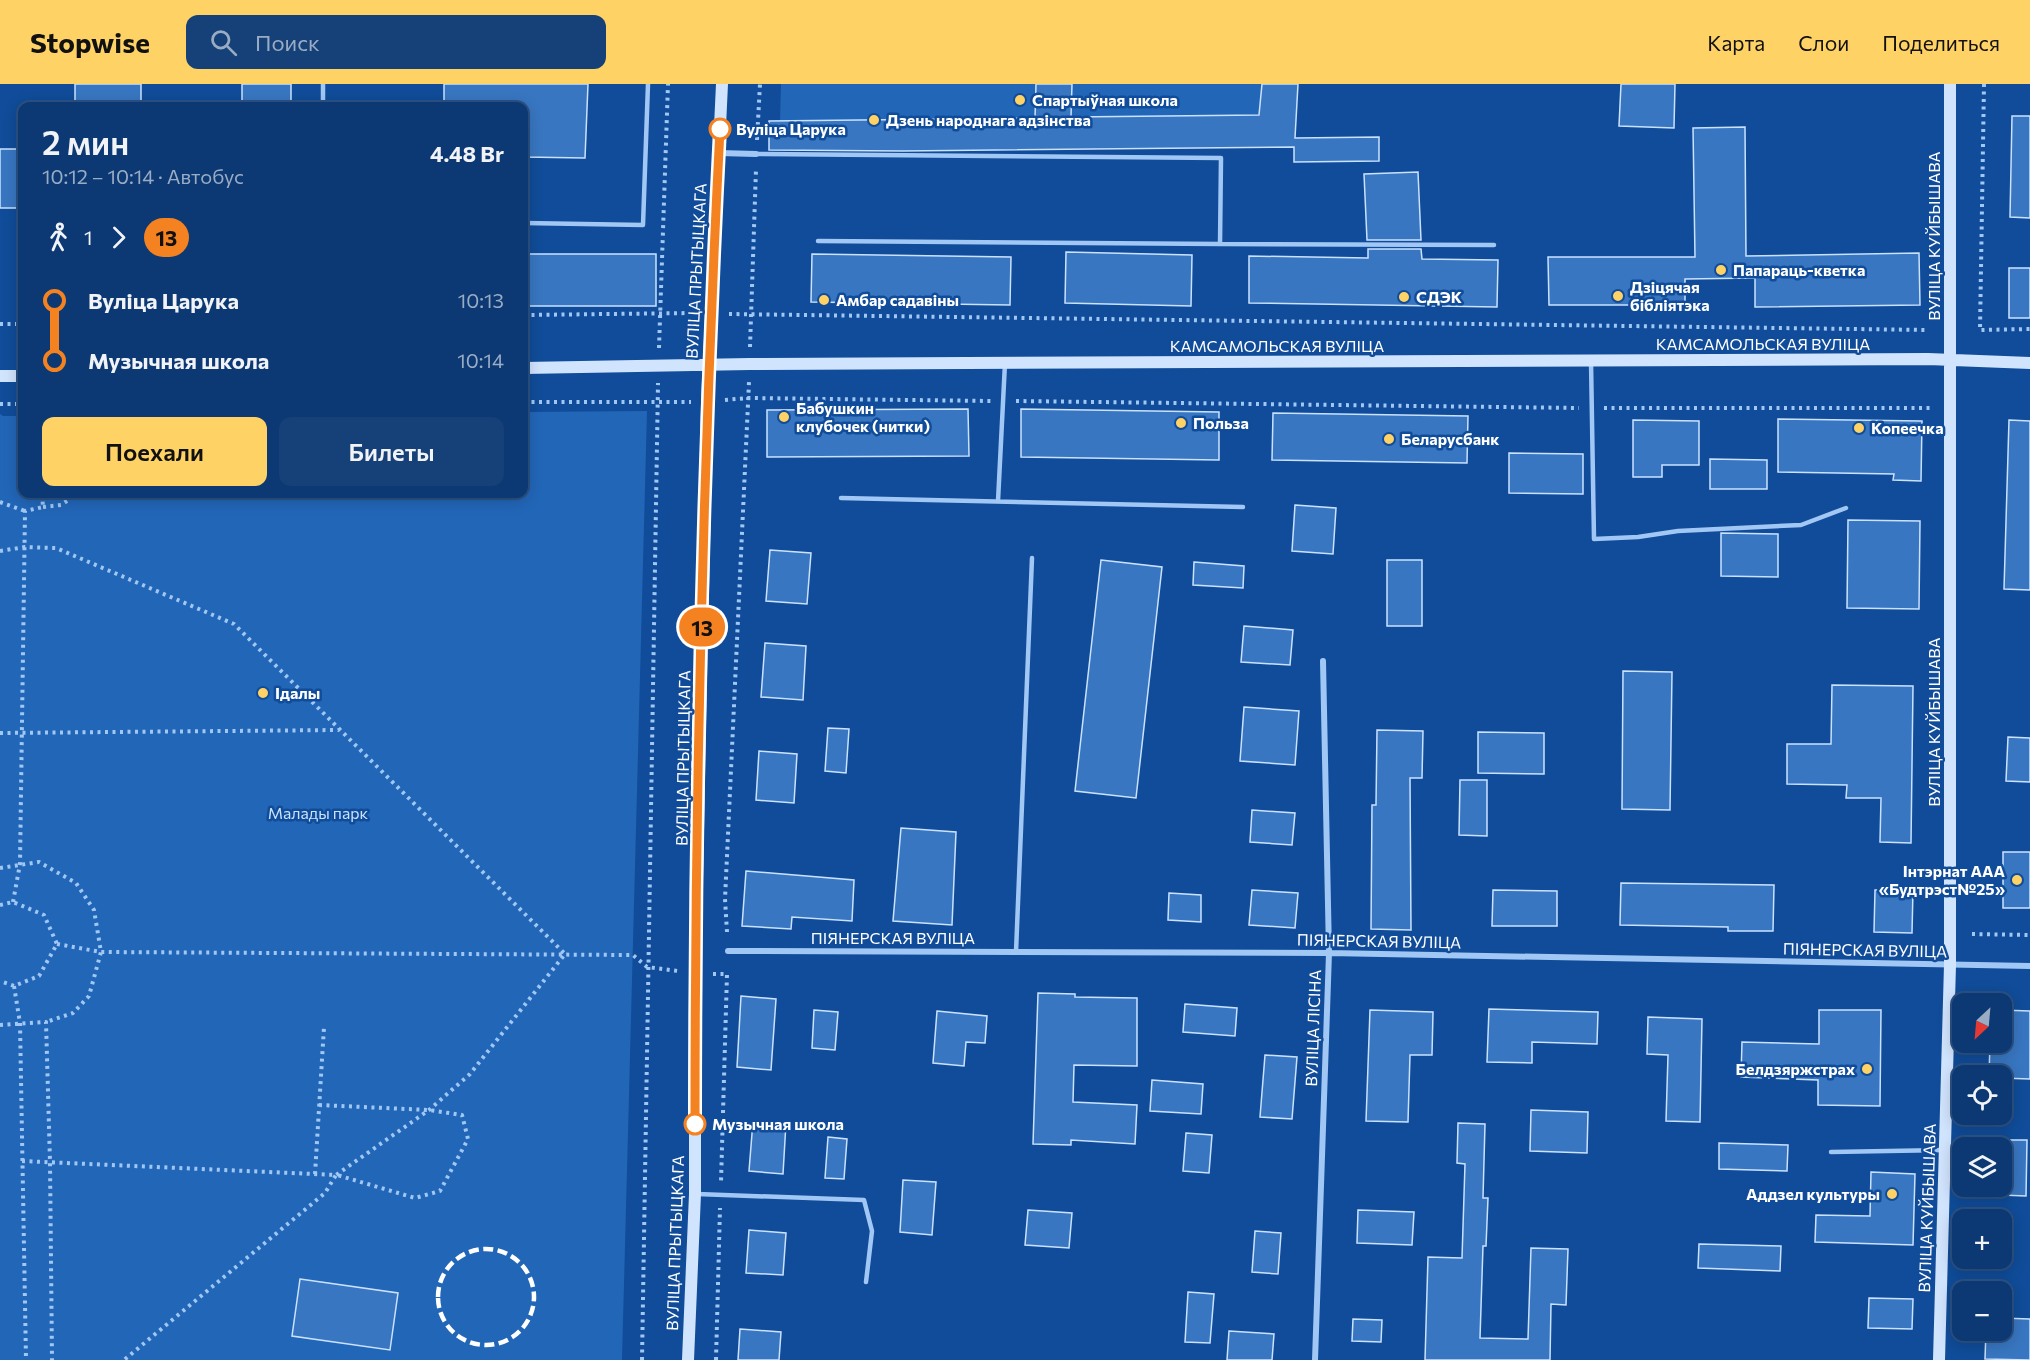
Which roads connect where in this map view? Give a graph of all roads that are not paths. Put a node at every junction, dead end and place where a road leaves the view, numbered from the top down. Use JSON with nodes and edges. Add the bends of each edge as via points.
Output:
{"nodes":[{"id":1,"x":323,"y":84,"type":"edge"},
{"id":2,"x":648,"y":84,"type":"edge"},
{"id":3,"x":722,"y":84,"type":"edge"},
{"id":4,"x":1950,"y":84,"type":"edge"},
{"id":5,"x":323,"y":102,"type":"edge"},
{"id":6,"x":719,"y":153,"type":"junction"},
{"id":7,"x":756,"y":154,"type":"joint"},
{"id":8,"x":528,"y":223,"type":"edge"},
{"id":9,"x":818,"y":241,"type":"dead end"},
{"id":10,"x":1220,"y":244,"type":"junction"},
{"id":11,"x":1494,"y":245,"type":"dead end"},
{"id":12,"x":1591,"y":361,"type":"junction"},
{"id":13,"x":1950,"y":361,"type":"junction"},
{"id":14,"x":1005,"y":363,"type":"junction"},
{"id":15,"x":2030,"y":363,"type":"edge"},
{"id":16,"x":708,"y":365,"type":"junction"},
{"id":17,"x":528,"y":368,"type":"edge"},
{"id":18,"x":0,"y":376,"type":"edge"},
{"id":19,"x":18,"y":376,"type":"edge"},
{"id":20,"x":841,"y":498,"type":"dead end"},
{"id":21,"x":998,"y":501,"type":"junction"},
{"id":22,"x":1243,"y":507,"type":"dead end"},
{"id":23,"x":1846,"y":508,"type":"dead end"},
{"id":24,"x":1032,"y":558,"type":"dead end"},
{"id":25,"x":1323,"y":662,"type":"dead end"},
{"id":26,"x":728,"y":951,"type":"dead end"},
{"id":27,"x":1016,"y":952,"type":"junction"},
{"id":28,"x":1329,"y":953,"type":"junction"},
{"id":29,"x":1950,"y":965,"type":"junction"},
{"id":30,"x":2030,"y":966,"type":"edge"},
{"id":31,"x":1945,"y":1150,"type":"junction"},
{"id":32,"x":1832,"y":1152,"type":"dead end"},
{"id":33,"x":695,"y":1194,"type":"junction"},
{"id":34,"x":866,"y":1282,"type":"dead end"},
{"id":35,"x":688,"y":1360,"type":"edge"},
{"id":36,"x":1316,"y":1360,"type":"edge"},
{"id":37,"x":1939,"y":1360,"type":"edge"}],
"edges":[{"from":1,"to":5,"type":"lane"},
{"from":2,"to":8,"type":"lane","via":[[642,225]]},
{"from":3,"to":6,"type":"main road","name":"ВУЛІЦА ПРЫТЫЦКАГА"},
{"from":4,"to":13,"type":"main road","name":"ВУЛІЦА КУЙБЫШАВА"},
{"from":6,"to":7,"type":"street"},
{"from":6,"to":16,"type":"main road","name":"ВУЛІЦА ПРЫТЫЦКАГА"},
{"from":7,"to":10,"type":"lane","via":[[1221,158]]},
{"from":9,"to":10,"type":"lane"},
{"from":10,"to":11,"type":"lane"},
{"from":12,"to":13,"type":"main road","name":"КАМСАМОЛЬСКАЯ ВУЛІЦА"},
{"from":12,"to":14,"type":"main road","name":"КАМСАМОЛЬСКАЯ ВУЛІЦА"},
{"from":12,"to":23,"type":"lane","via":[[1594,539],[1802,525]]},
{"from":13,"to":15,"type":"main road","name":"КАМСАМОЛЬСКАЯ ВУЛІЦА"},
{"from":13,"to":29,"type":"main road","name":"ВУЛІЦА КУЙБЫШАВА"},
{"from":14,"to":16,"type":"main road","name":"КАМСАМОЛЬСКАЯ ВУЛІЦА"},
{"from":14,"to":21,"type":"lane"},
{"from":16,"to":17,"type":"main road","name":"КАМСАМОЛЬСКАЯ ВУЛІЦА"},
{"from":16,"to":33,"type":"main road","name":"ВУЛІЦА ПРЫТЫЦКАГА","via":[[695,974]]},
{"from":18,"to":19,"type":"main road"},
{"from":20,"to":21,"type":"lane"},
{"from":21,"to":22,"type":"lane"},
{"from":24,"to":27,"type":"lane"},
{"from":25,"to":28,"type":"street","name":"ВУЛІЦА ЛІСІНА"},
{"from":26,"to":27,"type":"street","name":"ПІЯНЕРСКАЯ ВУЛІЦА"},
{"from":27,"to":28,"type":"street","name":"ПІЯНЕРСКАЯ ВУЛІЦА"},
{"from":28,"to":29,"type":"street","name":"ПІЯНЕРСКАЯ ВУЛІЦА"},
{"from":28,"to":36,"type":"street","name":"ВУЛІЦА ЛІСІНА"},
{"from":29,"to":30,"type":"street","name":"ПІЯНЕРСКАЯ ВУЛІЦА"},
{"from":29,"to":31,"type":"main road","name":"ВУЛІЦА КУЙБЫШАВА"},
{"from":31,"to":32,"type":"lane"},
{"from":31,"to":37,"type":"main road","name":"ВУЛІЦА КУЙБЫШАВА"},
{"from":33,"to":34,"type":"lane","via":[[864,1200],[872,1231]]},
{"from":33,"to":35,"type":"main road","name":"ВУЛІЦА ПРЫТЫЦКАГА"}]}
